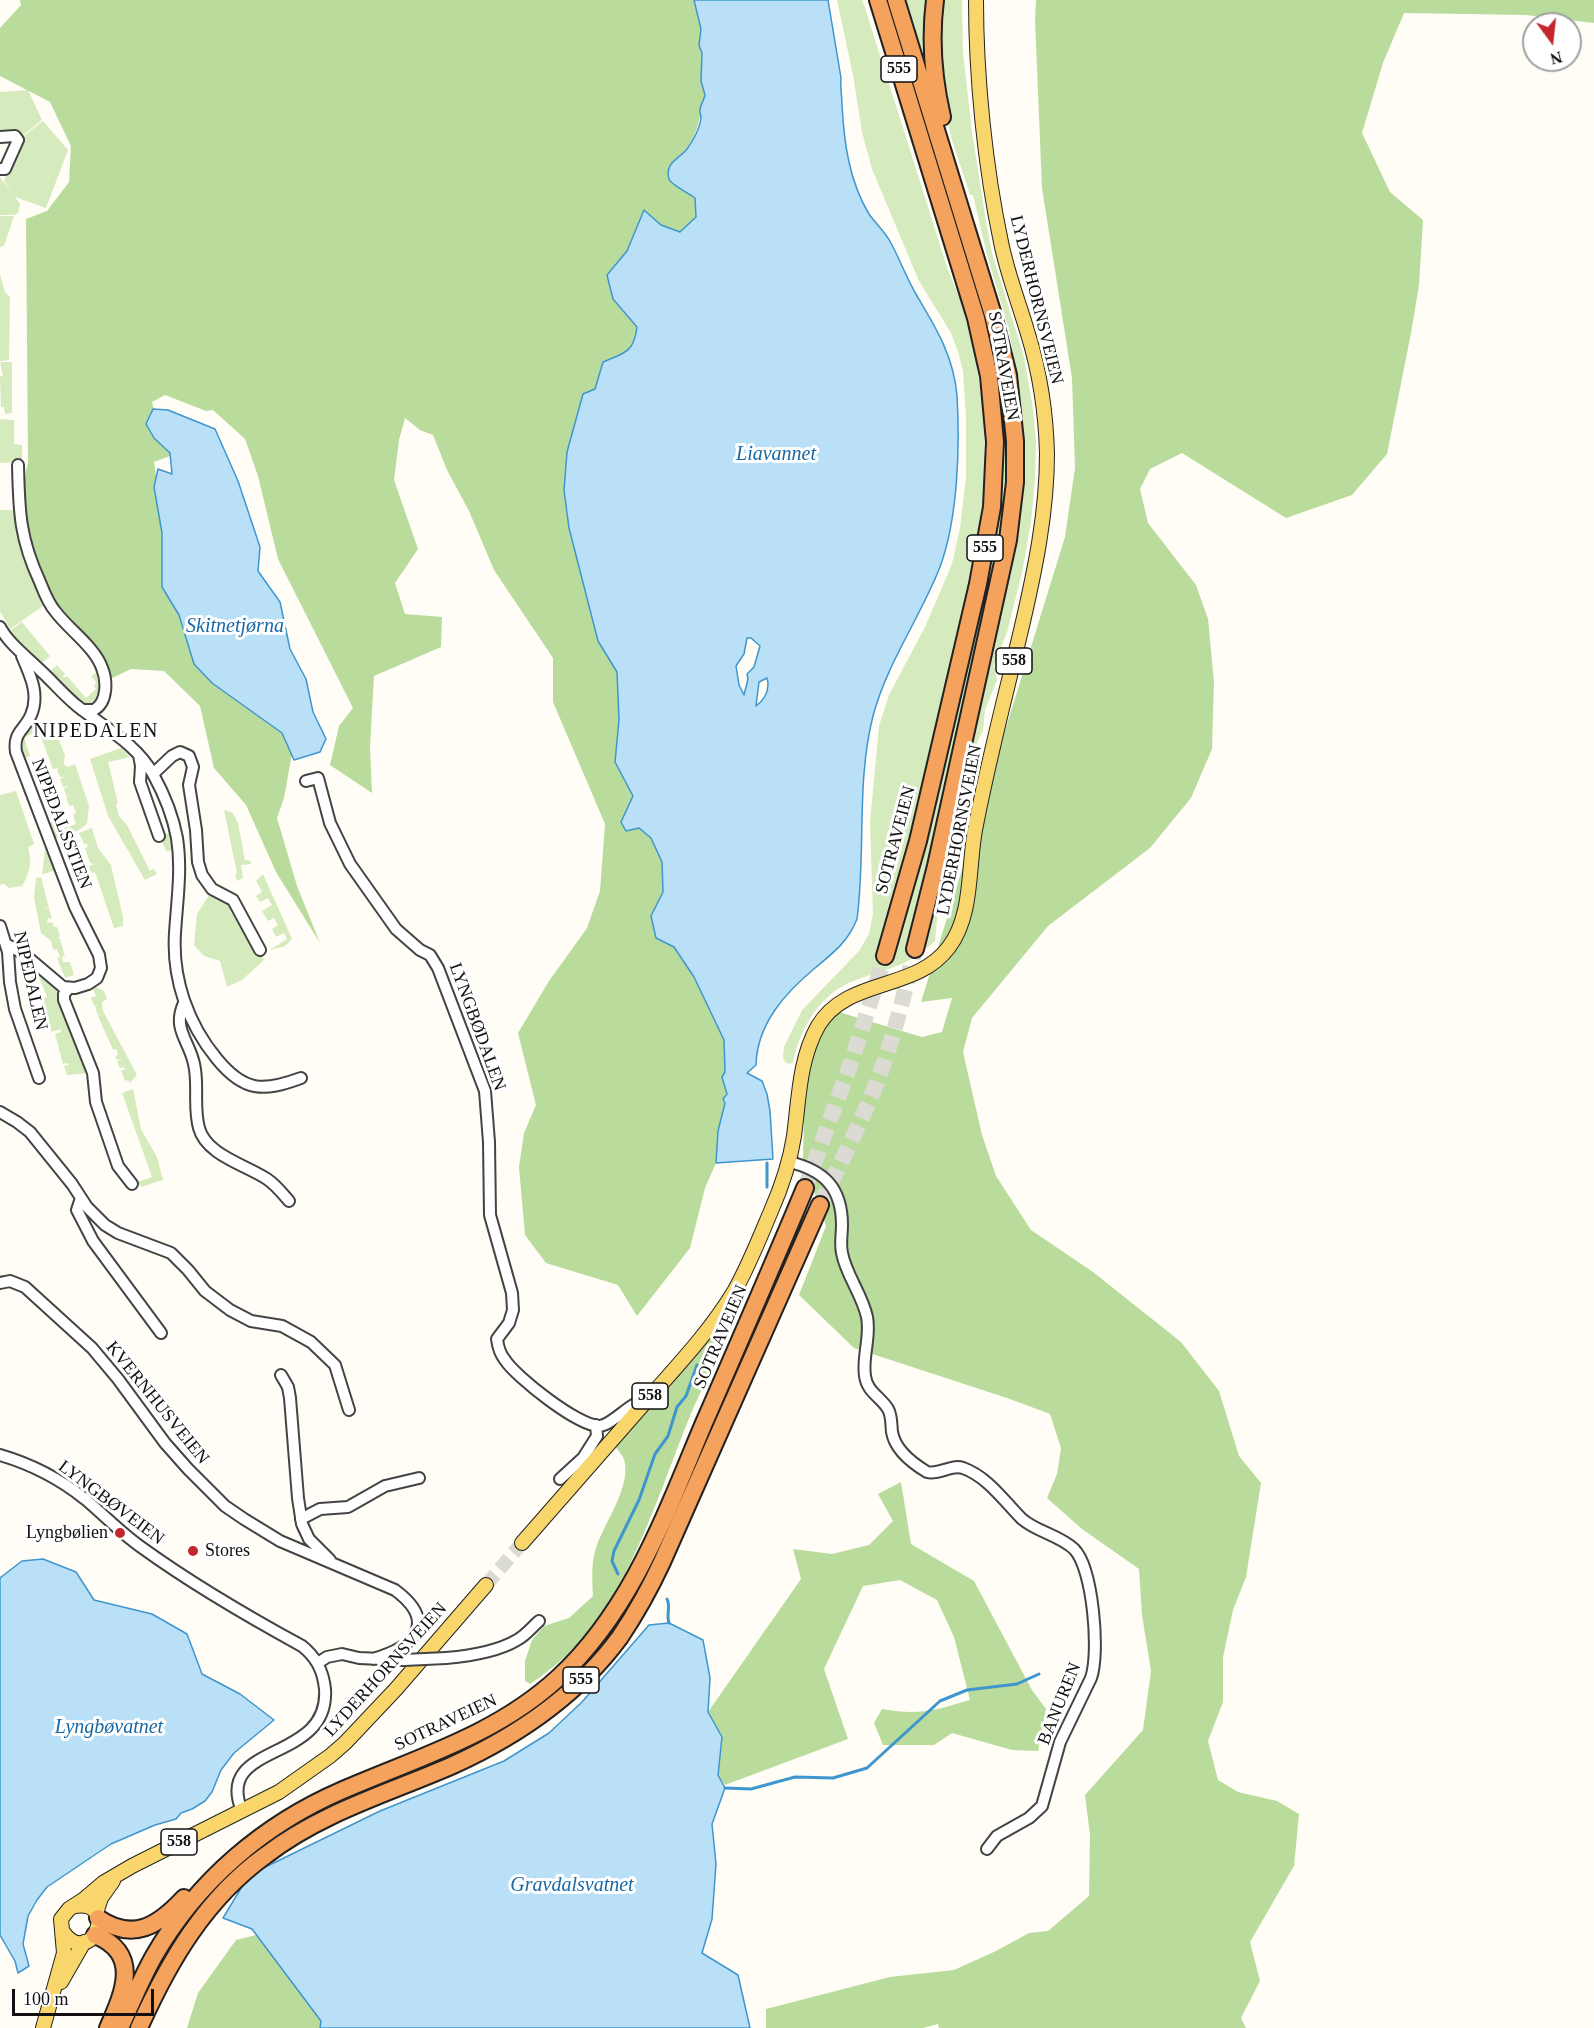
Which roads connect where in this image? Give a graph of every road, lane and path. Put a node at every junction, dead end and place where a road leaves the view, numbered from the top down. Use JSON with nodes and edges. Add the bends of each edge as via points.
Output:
{"nodes":[{"id":1,"x":868,"y":0,"type":"edge"},
{"id":2,"x":878,"y":0,"type":"edge"},
{"id":3,"x":896,"y":0,"type":"edge"},
{"id":4,"x":935,"y":0,"type":"edge"},
{"id":5,"x":976,"y":0,"type":"edge"},
{"id":6,"x":0,"y":137,"type":"edge"},
{"id":7,"x":921,"y":139,"type":"junction"},
{"id":8,"x":0,"y":169,"type":"edge"},
{"id":9,"x":974,"y":248,"type":"junction"},
{"id":10,"x":18,"y":465,"type":"dead end"},
{"id":11,"x":0,"y":627,"type":"edge"},
{"id":12,"x":20,"y":652,"type":"junction"},
{"id":13,"x":82,"y":710,"type":"junction"},
{"id":14,"x":138,"y":755,"type":"junction"},
{"id":15,"x":153,"y":774,"type":"junction"},
{"id":16,"x":306,"y":781,"type":"dead end"},
{"id":17,"x":159,"y":836,"type":"dead end"},
{"id":18,"x":0,"y":926,"type":"edge"},
{"id":19,"x":6,"y":944,"type":"junction"},
{"id":20,"x":915,"y":949,"type":"tunnel mouth"},
{"id":21,"x":260,"y":950,"type":"dead end"},
{"id":22,"x":885,"y":956,"type":"tunnel mouth"},
{"id":23,"x":69,"y":988,"type":"junction"},
{"id":24,"x":184,"y":1003,"type":"junction"},
{"id":25,"x":39,"y":1078,"type":"dead end"},
{"id":26,"x":301,"y":1078,"type":"dead end"},
{"id":27,"x":0,"y":1112,"type":"edge"},
{"id":28,"x":789,"y":1162,"type":"junction"},
{"id":29,"x":132,"y":1184,"type":"dead end"},
{"id":30,"x":805,"y":1188,"type":"tunnel mouth"},
{"id":31,"x":81,"y":1198,"type":"junction"},
{"id":32,"x":289,"y":1201,"type":"dead end"},
{"id":33,"x":820,"y":1205,"type":"tunnel mouth"},
{"id":34,"x":0,"y":1283,"type":"edge"},
{"id":35,"x":160,"y":1333,"type":"dead end"},
{"id":36,"x":281,"y":1375,"type":"dead end"},
{"id":37,"x":640,"y":1408,"type":"junction"},
{"id":38,"x":350,"y":1410,"type":"dead end"},
{"id":39,"x":596,"y":1425,"type":"junction"},
{"id":40,"x":0,"y":1455,"type":"edge"},
{"id":41,"x":586,"y":1462,"type":"junction"},
{"id":42,"x":419,"y":1478,"type":"dead end"},
{"id":43,"x":560,"y":1479,"type":"dead end"},
{"id":44,"x":301,"y":1519,"type":"junction"},
{"id":45,"x":522,"y":1543,"type":"tunnel mouth"},
{"id":46,"x":332,"y":1562,"type":"junction"},
{"id":47,"x":486,"y":1585,"type":"tunnel mouth"},
{"id":48,"x":538,"y":1621,"type":"dead end"},
{"id":49,"x":373,"y":1659,"type":"junction"},
{"id":50,"x":318,"y":1663,"type":"junction"},
{"id":51,"x":242,"y":1811,"type":"junction"},
{"id":52,"x":253,"y":1841,"type":"junction"},
{"id":53,"x":987,"y":1849,"type":"dead end"},
{"id":54,"x":117,"y":1876,"type":"junction"},
{"id":55,"x":75,"y":1906,"type":"junction"},
{"id":56,"x":97,"y":1916,"type":"junction"},
{"id":57,"x":63,"y":1932,"type":"junction"},
{"id":58,"x":90,"y":1939,"type":"junction"},
{"id":59,"x":158,"y":1986,"type":"junction"},
{"id":60,"x":49,"y":2006,"type":"junction"},
{"id":61,"x":43,"y":2028,"type":"edge"},
{"id":62,"x":108,"y":2028,"type":"edge"},
{"id":63,"x":120,"y":2028,"type":"edge"},
{"id":64,"x":139,"y":2028,"type":"edge"},
{"id":65,"x":145,"y":2028,"type":"edge"}],
"edges":[{"from":1,"to":7,"type":"highway","number":"555"},
{"from":2,"to":7,"type":"highway","name":"SOTRAVEIEN","number":"555"},
{"from":3,"to":9,"type":"highway","name":"SOTRAVEIEN","number":"555"},
{"from":4,"to":9,"type":"highway","number":"555","via":[[932,48],[936,87]]},
{"from":5,"to":28,"type":"main road","name":"LYDERHORNSVEIEN","number":"558","via":[[980,82],[996,218],[1043,400],[1047,474],[1040,539],[975,829],[960,928],[947,950],[928,967],[849,997],[823,1019],[801,1076]]},
{"from":6,"to":8,"type":"street","via":[[15,136],[18,140],[5,168]]},
{"from":7,"to":22,"type":"highway","name":"SOTRAVEIEN","number":"555","via":[[966,280],[983,350],[993,409],[994,481],[987,538],[960,660],[918,841]]},
{"from":9,"to":20,"type":"highway","name":"SOTRAVEIEN","number":"555","via":[[1008,375],[1015,482],[999,586]]},
{"from":10,"to":13,"type":"street","via":[[21,525],[28,556],[53,609],[97,658],[104,674],[101,704],[94,710]]},
{"from":11,"to":12,"type":"street"},
{"from":12,"to":13,"type":"street"},
{"from":12,"to":23,"type":"street","name":"NIPEDALSSTIEN","via":[[35,695],[32,714],[15,738],[16,752],[75,907],[101,961],[97,978]]},
{"from":13,"to":14,"type":"street"},
{"from":14,"to":15,"type":"street"},
{"from":14,"to":17,"type":"street","via":[[140,782]]},
{"from":15,"to":21,"type":"street","via":[[180,752],[192,760],[189,785],[202,875],[212,889],[233,900]]},
{"from":15,"to":24,"type":"street","via":[[177,838],[179,874],[174,944]]},
{"from":16,"to":39,"type":"street","name":"LYNGBØDALEN","via":[[318,778],[330,823],[350,864],[386,916],[404,937],[433,958],[485,1091],[490,1215],[512,1293],[513,1310],[509,1323],[498,1335],[498,1347],[508,1364],[530,1385],[571,1415]]},
{"from":18,"to":19,"type":"street","name":"NIPEDALEN"},
{"from":19,"to":23,"type":"street"},
{"from":19,"to":25,"type":"street","name":"NIPEDALEN","via":[[15,1009]]},
{"from":23,"to":29,"type":"street","via":[[64,1000],[93,1073],[96,1102],[118,1166]]},
{"from":24,"to":26,"type":"street","via":[[213,1055],[248,1085],[279,1087]]},
{"from":24,"to":32,"type":"street","via":[[179,1025],[194,1064],[201,1133],[214,1149],[270,1180]]},
{"from":27,"to":31,"type":"street","via":[[25,1128]]},
{"from":28,"to":37,"type":"main road","name":"LYDERHORNSVEIEN","number":"558","via":[[734,1291],[708,1330]]},
{"from":28,"to":53,"type":"street","name":"BANUREN","via":[[821,1175],[840,1201],[842,1252],[867,1317],[866,1381],[888,1410],[895,1444],[927,1472],[958,1467],[968,1471],[999,1492],[1024,1521],[1072,1547],[1085,1570],[1095,1635],[1091,1678],[1060,1742],[1042,1806],[997,1836]]},
{"from":30,"to":52,"type":"highway","name":"SOTRAVEIEN","number":"555","via":[[646,1555],[617,1608],[583,1652],[534,1699],[507,1718],[447,1749],[307,1807]]},
{"from":31,"to":35,"type":"street","via":[[77,1210],[93,1241]]},
{"from":31,"to":38,"type":"street","via":[[111,1230],[171,1253],[205,1291],[230,1310],[251,1321],[282,1326],[310,1342],[335,1365]]},
{"from":33,"to":59,"type":"highway","name":"SOTRAVEIEN","number":"555","via":[[662,1562],[633,1616],[596,1665],[543,1713],[513,1734],[452,1765],[338,1812],[266,1855],[239,1877],[196,1923]]},
{"from":34,"to":46,"type":"street","name":"KVERNHUSVEIEN","via":[[10,1281],[25,1287],[92,1348],[159,1436],[225,1506],[280,1540]]},
{"from":36,"to":44,"type":"street","via":[[290,1398]]},
{"from":37,"to":39,"type":"street","via":[[635,1404]]},
{"from":37,"to":41,"type":"main road","name":"LYDERHORNSVEIEN","number":"558"},
{"from":39,"to":41,"type":"street","via":[[597,1436]]},
{"from":40,"to":50,"type":"street","name":"LYNGBØVEIEN","via":[[34,1467],[65,1485],[142,1548],[302,1646]]},
{"from":41,"to":43,"type":"street"},
{"from":41,"to":45,"type":"main road","name":"LYDERHORNSVEIEN","number":"558"},
{"from":42,"to":44,"type":"street","via":[[385,1486],[348,1507],[320,1509]]},
{"from":44,"to":46,"type":"street","via":[[309,1539]]},
{"from":46,"to":49,"type":"street","name":"KVERNHUSVEIEN","via":[[395,1590],[413,1607],[418,1619],[412,1639],[395,1652]]},
{"from":47,"to":51,"type":"main road","name":"LYDERHORNSVEIEN","number":"558","via":[[345,1743],[296,1782]]},
{"from":48,"to":49,"type":"street","bridge":true,"via":[[516,1641],[479,1653],[446,1658]]},
{"from":49,"to":50,"type":"street","via":[[342,1654]]},
{"from":50,"to":51,"type":"street","via":[[325,1692],[318,1720],[299,1739],[243,1773],[236,1790]]},
{"from":51,"to":54,"type":"main road","name":"LYDERHORNSVEIEN","number":"558"},
{"from":52,"to":56,"type":"highway","number":"555","via":[[224,1857],[157,1922],[122,1930]]},
{"from":52,"to":63,"type":"highway","name":"SOTRAVEIEN","number":"555","via":[[183,1912],[155,1954]]},
{"from":54,"to":55,"type":"main road","name":"LYDERHORNSVEIEN","number":"558"},
{"from":54,"to":56,"type":"main road","name":"LYDERHORNSVEIEN","number":"558","via":[[101,1898]]},
{"from":55,"to":56,"type":"main road","via":[[88,1906]]},
{"from":55,"to":57,"type":"main road","number":"558","via":[[61,1919]]},
{"from":56,"to":58,"type":"main road","number":"558","via":[[98,1930]]},
{"from":57,"to":58,"type":"main road","via":[[72,1941]]},
{"from":57,"to":60,"type":"main road","number":"558","via":[[64,1953]]},
{"from":58,"to":60,"type":"main road","number":"558"},
{"from":58,"to":62,"type":"highway","via":[[109,1942],[118,1952],[125,1977],[123,1993]]},
{"from":59,"to":64,"type":"highway","name":"SOTRAVEIEN","number":"555"},
{"from":59,"to":65,"type":"highway","number":"555"},
{"from":60,"to":61,"type":"main road","number":"558"}]}
